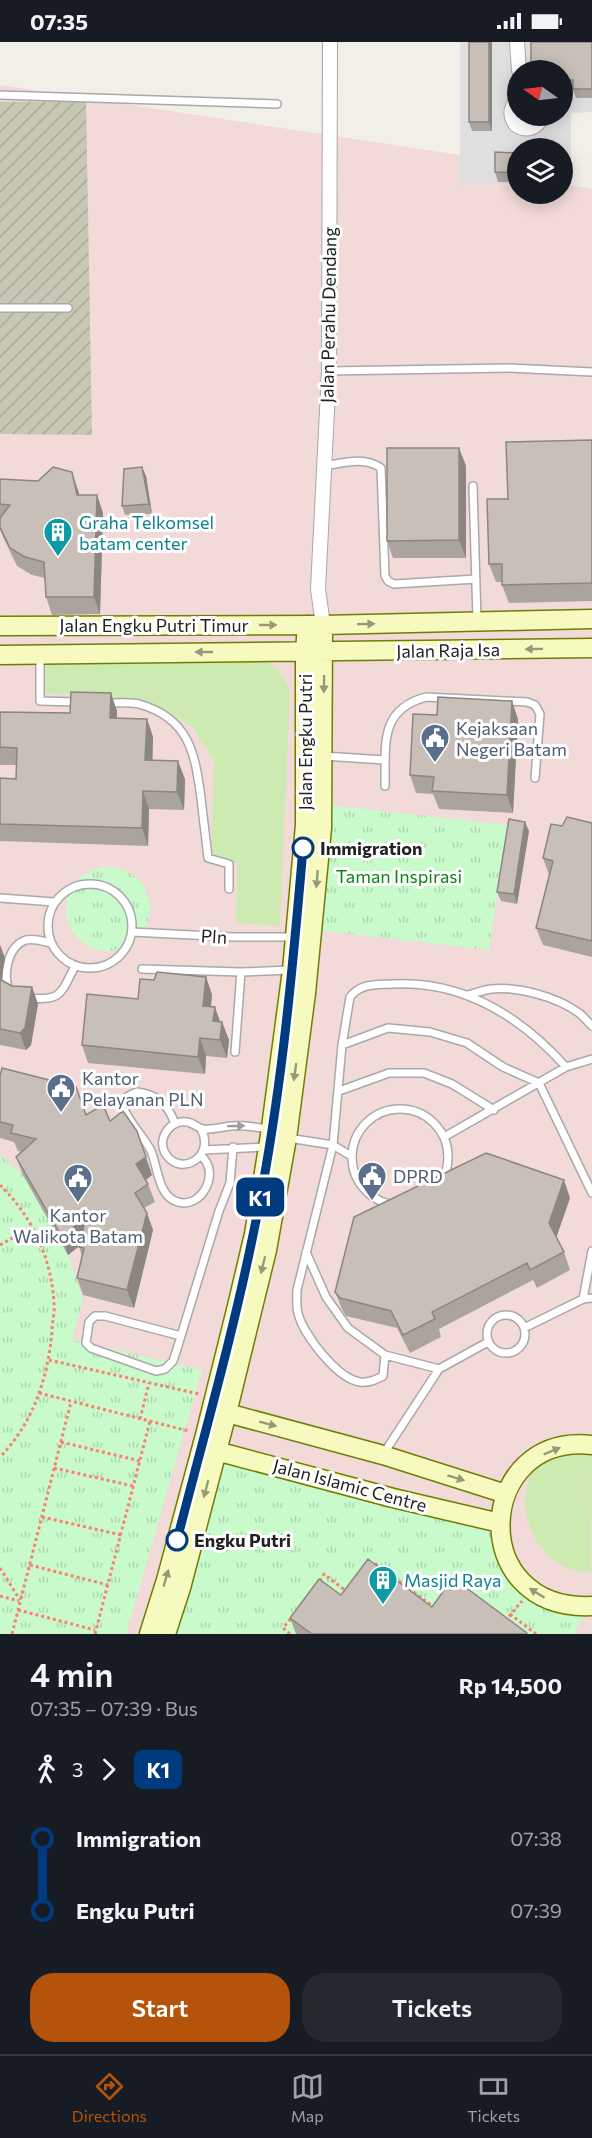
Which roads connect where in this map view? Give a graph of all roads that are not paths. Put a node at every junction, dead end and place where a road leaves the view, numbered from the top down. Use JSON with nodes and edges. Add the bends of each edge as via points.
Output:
{"nodes":[{"id":1,"x":330,"y":42,"type":"edge"},
{"id":2,"x":516,"y":42,"type":"edge"},
{"id":3,"x":518,"y":60,"type":"edge"},
{"id":4,"x":0,"y":95,"type":"edge"},
{"id":5,"x":277,"y":104,"type":"dead end"},
{"id":6,"x":518,"y":126,"type":"edge"},
{"id":7,"x":534,"y":126,"type":"edge"},
{"id":8,"x":0,"y":308,"type":"edge"},
{"id":9,"x":68,"y":308,"type":"dead end"},
{"id":10,"x":329,"y":371,"type":"junction"},
{"id":11,"x":592,"y":372,"type":"edge"},
{"id":12,"x":324,"y":466,"type":"junction"},
{"id":13,"x":473,"y":486,"type":"dead end"},
{"id":14,"x":476,"y":579,"type":"junction"},
{"id":15,"x":592,"y":619,"type":"edge"},
{"id":16,"x":477,"y":622,"type":"junction"},
{"id":17,"x":315,"y":625,"type":"junction"},
{"id":18,"x":0,"y":626,"type":"edge"},
{"id":19,"x":592,"y":648,"type":"edge"},
{"id":20,"x":324,"y":651,"type":"junction"},
{"id":21,"x":305,"y":652,"type":"junction"},
{"id":22,"x":40,"y":653,"type":"junction"},
{"id":23,"x":0,"y":654,"type":"edge"},
{"id":24,"x":83,"y":702,"type":"edge"},
{"id":25,"x":93,"y":702,"type":"edge"},
{"id":26,"x":323,"y":756,"type":"junction"},
{"id":27,"x":385,"y":760,"type":"junction"},
{"id":28,"x":535,"y":778,"type":"dead end"},
{"id":29,"x":385,"y":786,"type":"dead end"},
{"id":30,"x":229,"y":889,"type":"dead end"},
{"id":31,"x":0,"y":898,"type":"edge"},
{"id":32,"x":54,"y":902,"type":"junction"},
{"id":33,"x":132,"y":932,"type":"junction"},
{"id":34,"x":296,"y":938,"type":"junction"},
{"id":35,"x":50,"y":943,"type":"junction"},
{"id":36,"x":75,"y":966,"type":"junction"},
{"id":37,"x":142,"y":969,"type":"dead end"},
{"id":38,"x":292,"y":970,"type":"junction"},
{"id":39,"x":240,"y":972,"type":"junction"},
{"id":40,"x":468,"y":995,"type":"junction"},
{"id":41,"x":590,"y":1023,"type":"edge"},
{"id":42,"x":342,"y":1045,"type":"junction"},
{"id":43,"x":235,"y":1052,"type":"dead end"},
{"id":44,"x":592,"y":1059,"type":"edge"},
{"id":45,"x":566,"y":1068,"type":"junction"},
{"id":46,"x":539,"y":1083,"type":"junction"},
{"id":47,"x":339,"y":1091,"type":"junction"},
{"id":48,"x":494,"y":1110,"type":"junction"},
{"id":49,"x":175,"y":1124,"type":"junction"},
{"id":50,"x":201,"y":1129,"type":"junction"},
{"id":51,"x":274,"y":1137,"type":"junction"},
{"id":52,"x":444,"y":1137,"type":"junction"},
{"id":53,"x":333,"y":1145,"type":"junction"},
{"id":54,"x":233,"y":1147,"type":"junction"},
{"id":55,"x":202,"y":1153,"type":"junction"},
{"id":56,"x":351,"y":1156,"type":"junction"},
{"id":57,"x":592,"y":1193,"type":"edge"},
{"id":58,"x":592,"y":1251,"type":"edge"},
{"id":59,"x":306,"y":1252,"type":"junction"},
{"id":60,"x":592,"y":1298,"type":"edge"},
{"id":61,"x":583,"y":1299,"type":"junction"},
{"id":62,"x":524,"y":1328,"type":"junction"},
{"id":63,"x":181,"y":1336,"type":"junction"},
{"id":64,"x":488,"y":1342,"type":"junction"},
{"id":65,"x":385,"y":1355,"type":"junction"},
{"id":66,"x":439,"y":1369,"type":"junction"},
{"id":67,"x":218,"y":1406,"type":"junction"},
{"id":68,"x":208,"y":1444,"type":"junction"},
{"id":69,"x":592,"y":1445,"type":"edge"},
{"id":70,"x":383,"y":1455,"type":"junction"},
{"id":71,"x":506,"y":1494,"type":"junction"},
{"id":72,"x":500,"y":1523,"type":"junction"},
{"id":73,"x":592,"y":1606,"type":"edge"},
{"id":74,"x":148,"y":1634,"type":"edge"},
{"id":75,"x":166,"y":1634,"type":"edge"}],
"edges":[{"from":1,"to":10,"type":"street","name":"Jalan Perahu Dendang"},
{"from":2,"to":3,"type":"street"},
{"from":4,"to":5,"type":"lane"},
{"from":6,"to":7,"type":"street"},
{"from":8,"to":9,"type":"lane"},
{"from":10,"to":11,"type":"lane","via":[[509,368]]},
{"from":10,"to":12,"type":"street","name":"Jalan Perahu Dendang"},
{"from":12,"to":14,"type":"lane","via":[[359,461],[381,468],[388,581],[394,584]]},
{"from":12,"to":17,"type":"street","name":"Jalan Perahu Dendang"},
{"from":13,"to":14,"type":"lane"},
{"from":14,"to":16,"type":"lane"},
{"from":15,"to":16,"type":"main road","name":"Jalan Raja Isa"},
{"from":17,"to":16,"type":"main road","name":"Jalan Raja Isa","one_way":true},
{"from":18,"to":17,"type":"main road","name":"Jalan Engku Putri Timur","one_way":true},
{"from":17,"to":20,"type":"main road","name":"Jalan Engku Putri"},
{"from":17,"to":21,"type":"main road","name":"Jalan Engku Putri"},
{"from":19,"to":20,"type":"main road","name":"Jalan Raja Isa","one_way":true},
{"from":20,"to":21,"type":"main road","name":"Jalan Raja Isa"},
{"from":20,"to":26,"type":"main road","name":"Jalan Engku Putri","one_way":true},
{"from":21,"to":22,"type":"main road","name":"Jalan Engku Putri Timur","one_way":true},
{"from":21,"to":34,"type":"main road","name":"Jalan Engku Putri","via":[[305,825]]},
{"from":22,"to":23,"type":"main road","name":"Jalan Engku Putri Timur"},
{"from":22,"to":24,"type":"lane","via":[[40,701]]},
{"from":25,"to":30,"type":"lane","via":[[136,704],[159,712],[181,730],[196,761],[208,858],[229,864]]},
{"from":26,"to":27,"type":"lane"},
{"from":26,"to":51,"type":"main road","name":"Jalan Engku Putri","one_way":true,"via":[[322,828],[306,993]]},
{"from":27,"to":28,"type":"lane","via":[[391,721],[417,699],[527,702],[535,705],[540,714]]},
{"from":27,"to":29,"type":"lane"},
{"from":31,"to":32,"type":"lane"},
{"from":32,"to":33,"type":"lane","via":[[77,886],[105,886],[126,904]]},
{"from":32,"to":35,"type":"lane","via":[[47,929]]},
{"from":33,"to":34,"type":"lane","name":"Pln"},
{"from":33,"to":36,"type":"lane","via":[[124,951],[108,964],[95,969]]},
{"from":34,"to":38,"type":"main road","name":"Jalan Engku Putri"},
{"from":35,"to":36,"type":"lane"},
{"from":35,"to":36,"type":"lane","via":[[34,939],[19,944],[8,966],[8,990],[16,997],[50,1000],[60,993]]},
{"from":37,"to":39,"type":"lane"},
{"from":38,"to":39,"type":"lane"},
{"from":38,"to":51,"type":"main road","name":"Jalan Engku Putri"},
{"from":39,"to":43,"type":"lane"},
{"from":40,"to":41,"type":"lane","via":[[502,988],[542,995],[568,1006]]},
{"from":40,"to":42,"type":"lane","via":[[421,984],[362,986],[350,997]]},
{"from":40,"to":45,"type":"lane","via":[[523,1025]]},
{"from":42,"to":46,"type":"lane","via":[[388,1028],[430,1032],[467,1043],[503,1067]]},
{"from":42,"to":47,"type":"lane"},
{"from":44,"to":45,"type":"lane"},
{"from":45,"to":46,"type":"lane"},
{"from":46,"to":48,"type":"lane"},
{"from":46,"to":57,"type":"lane"},
{"from":47,"to":48,"type":"lane","via":[[389,1073],[424,1074],[452,1084]]},
{"from":47,"to":53,"type":"lane"},
{"from":48,"to":52,"type":"lane"},
{"from":49,"to":50,"type":"lane","via":[[189,1122]]},
{"from":49,"to":55,"type":"lane","via":[[165,1133],[165,1153],[176,1162],[189,1164]]},
{"from":49,"to":55,"type":"lane","via":[[168,1107],[160,1100],[137,1092],[125,1098],[123,1105],[151,1150],[166,1195],[179,1203],[198,1199],[211,1174]]},
{"from":50,"to":51,"type":"lane","one_way":true,"via":[[241,1125]]},
{"from":50,"to":55,"type":"lane"},
{"from":51,"to":53,"type":"lane"},
{"from":51,"to":54,"type":"lane"},
{"from":51,"to":67,"type":"main road","name":"Jalan Engku Putri","via":[[267,1250]]},
{"from":52,"to":56,"type":"lane","via":[[423,1114],[391,1109],[375,1115],[363,1126],[354,1140]]},
{"from":52,"to":56,"type":"lane","via":[[448,1152],[441,1182],[431,1194],[403,1206],[373,1198],[361,1187]]},
{"from":53,"to":56,"type":"lane"},
{"from":53,"to":59,"type":"lane"},
{"from":54,"to":55,"type":"lane"},
{"from":54,"to":63,"type":"lane","via":[[230,1183]]},
{"from":58,"to":61,"type":"lane"},
{"from":59,"to":65,"type":"lane","via":[[336,1313],[348,1328]]},
{"from":59,"to":65,"type":"lane","via":[[297,1290],[297,1312],[305,1333],[334,1365],[359,1382],[372,1382],[383,1376]]},
{"from":60,"to":61,"type":"lane"},
{"from":61,"to":62,"type":"lane"},
{"from":62,"to":64,"type":"lane","via":[[522,1346],[512,1353],[500,1353]]},
{"from":62,"to":64,"type":"lane","via":[[517,1318],[498,1316],[488,1325]]},
{"from":63,"to":63,"type":"lane","via":[[173,1361],[156,1371],[97,1351],[86,1343],[89,1322],[94,1316]]},
{"from":64,"to":66,"type":"lane"},
{"from":65,"to":66,"type":"lane"},
{"from":66,"to":70,"type":"lane"},
{"from":67,"to":68,"type":"main road","name":"Jalan Engku Putri"},
{"from":67,"to":70,"type":"main road","name":"Jalan Islamic Centre","one_way":true},
{"from":68,"to":72,"type":"main road","name":"Jalan Islamic Centre","via":[[393,1498]]},
{"from":74,"to":68,"type":"main road","name":"Jalan Engku Putri","one_way":true},
{"from":68,"to":75,"type":"main road","name":"Jalan Engku Putri","one_way":true,"via":[[181,1588]]},
{"from":71,"to":69,"type":"main road","one_way":true,"via":[[518,1474],[535,1458],[556,1448]]},
{"from":70,"to":71,"type":"main road","name":"Jalan Islamic Centre","one_way":true},
{"from":71,"to":72,"type":"main road"},
{"from":73,"to":72,"type":"main road","one_way":true,"via":[[557,1604],[531,1591],[513,1570],[502,1546]]}]}
